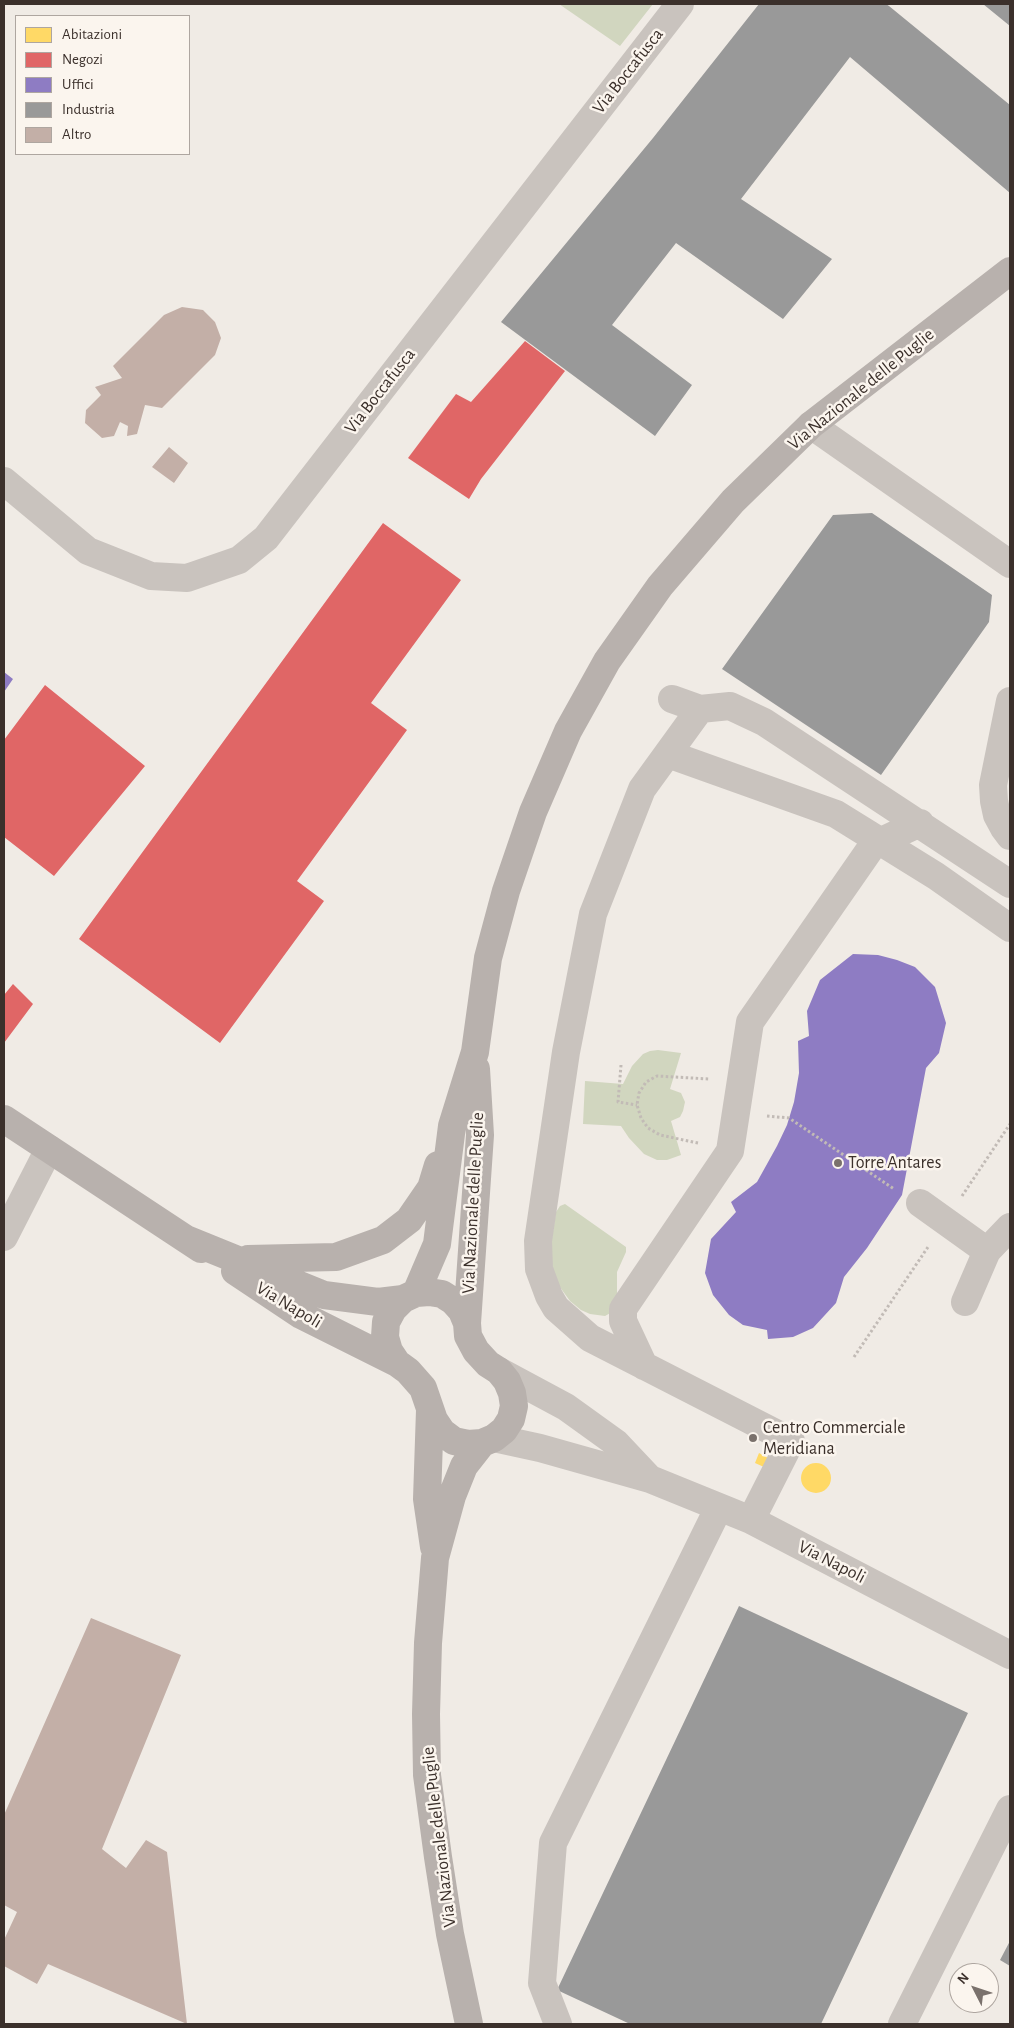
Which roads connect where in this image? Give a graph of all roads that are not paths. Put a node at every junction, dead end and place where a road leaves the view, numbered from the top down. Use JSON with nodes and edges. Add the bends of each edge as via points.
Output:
{"nodes":[{"id":1,"x":680,"y":4,"type":"edge"},
{"id":2,"x":1010,"y":271,"type":"edge"},
{"id":3,"x":810,"y":425,"type":"junction"},
{"id":4,"x":4,"y":480,"type":"edge"},
{"id":5,"x":1010,"y":564,"type":"edge"},
{"id":6,"x":672,"y":699,"type":"dead end"},
{"id":7,"x":1010,"y":701,"type":"edge"},
{"id":8,"x":700,"y":709,"type":"junction"},
{"id":9,"x":668,"y":754,"type":"junction"},
{"id":10,"x":920,"y":823,"type":"junction"},
{"id":11,"x":1010,"y":836,"type":"edge"},
{"id":12,"x":936,"y":876,"type":"junction"},
{"id":13,"x":1010,"y":884,"type":"edge"},
{"id":14,"x":1010,"y":896,"type":"edge"},
{"id":15,"x":1010,"y":928,"type":"edge"},
{"id":16,"x":475,"y":1052,"type":"junction"},
{"id":17,"x":4,"y":1119,"type":"edge"},
{"id":18,"x":452,"y":1126,"type":"junction"},
{"id":19,"x":49,"y":1149,"type":"junction"},
{"id":20,"x":911,"y":1199,"type":"road end"},
{"id":21,"x":1010,"y":1227,"type":"edge"},
{"id":22,"x":4,"y":1237,"type":"edge"},
{"id":23,"x":186,"y":1239,"type":"junction"},
{"id":24,"x":987,"y":1251,"type":"junction"},
{"id":25,"x":236,"y":1259,"type":"junction"},
{"id":26,"x":410,"y":1296,"type":"junction"},
{"id":27,"x":965,"y":1302,"type":"dead end"},
{"id":28,"x":467,"y":1323,"type":"junction"},
{"id":29,"x":397,"y":1363,"type":"junction"},
{"id":30,"x":644,"y":1366,"type":"junction"},
{"id":31,"x":499,"y":1371,"type":"junction"},
{"id":32,"x":430,"y":1406,"type":"junction"},
{"id":33,"x":488,"y":1441,"type":"junction"},
{"id":34,"x":650,"y":1479,"type":"junction"},
{"id":35,"x":719,"y":1508,"type":"junction"},
{"id":36,"x":751,"y":1520,"type":"junction"},
{"id":37,"x":435,"y":1558,"type":"junction"},
{"id":38,"x":1010,"y":1655,"type":"edge"},
{"id":39,"x":1010,"y":1809,"type":"edge"},
{"id":40,"x":469,"y":2024,"type":"edge"},
{"id":41,"x":558,"y":2024,"type":"edge"},
{"id":42,"x":902,"y":2024,"type":"edge"}],
"edges":[{"from":1,"to":4,"type":"street","name":"Via Boccafusca","via":[[266,538],[239,560],[187,578],[151,576],[88,551]]},
{"from":2,"to":3,"type":"main road","name":"Via Nazionale delle Puglie"},
{"from":3,"to":5,"type":"street"},
{"from":3,"to":16,"type":"main road","name":"Via Nazionale delle Puglie","via":[[733,501],[660,586],[607,661],[568,731],[533,812],[506,890],[488,958]]},
{"from":6,"to":8,"type":"street"},
{"from":7,"to":11,"type":"street","via":[[993,785],[997,814]]},
{"from":8,"to":9,"type":"street"},
{"from":8,"to":10,"type":"street","via":[[730,706],[764,722]]},
{"from":9,"to":12,"type":"street","via":[[836,814]]},
{"from":9,"to":30,"type":"street","via":[[642,789],[593,914],[566,1052],[538,1241],[540,1269],[556,1308],[590,1338]]},
{"from":10,"to":13,"type":"street"},
{"from":10,"to":30,"type":"street","via":[[873,845],[750,1022],[730,1151],[623,1310],[623,1321]]},
{"from":12,"to":14,"type":"street","via":[[976,872]]},
{"from":12,"to":15,"type":"street"},
{"from":16,"to":18,"type":"main road","name":"Via Nazionale delle Puglie"},
{"from":16,"to":28,"type":"main road","name":"Via Nazionale delle Puglie","via":[[480,1135]]},
{"from":17,"to":19,"type":"main road","name":"Via Napoli"},
{"from":18,"to":25,"type":"main road","via":[[431,1188],[409,1220],[383,1240],[336,1258]]},
{"from":18,"to":26,"type":"main road","name":"Via Nazionale delle Puglie","via":[[437,1244]]},
{"from":19,"to":22,"type":"street"},
{"from":19,"to":23,"type":"main road","name":"Via Napoli"},
{"from":20,"to":24,"type":"street"},
{"from":21,"to":24,"type":"street"},
{"from":23,"to":25,"type":"main road","name":"Via Napoli"},
{"from":23,"to":29,"type":"main road","name":"Via Napoli","via":[[301,1315]]},
{"from":24,"to":27,"type":"street"},
{"from":25,"to":26,"type":"main road","name":"Via Napoli","via":[[324,1295],[378,1302]]},
{"from":26,"to":28,"type":"main road","name":"Via Napoli","via":[[429,1292],[442,1294],[457,1306]]},
{"from":26,"to":29,"type":"main road","name":"Via Nazionale delle Puglie","via":[[393,1309],[386,1322],[388,1351]]},
{"from":28,"to":31,"type":"main road","name":"Via Nazionale delle Puglie","via":[[468,1336],[476,1351]]},
{"from":29,"to":32,"type":"main road","via":[[423,1388]]},
{"from":30,"to":36,"type":"street","via":[[791,1441]]},
{"from":31,"to":33,"type":"main road","name":"Via Nazionale delle Puglie","via":[[507,1381],[514,1406],[504,1430]]},
{"from":31,"to":34,"type":"street","name":"Via Napoli","via":[[566,1407],[616,1443]]},
{"from":32,"to":33,"type":"main road","via":[[442,1432],[454,1440],[468,1444]]},
{"from":32,"to":37,"type":"main road","name":"Via Nazionale delle Puglie","via":[[427,1499]]},
{"from":33,"to":34,"type":"street","name":"Via Napoli","via":[[540,1448]]},
{"from":33,"to":37,"type":"main road","name":"Via Nazionale delle Puglie","via":[[464,1466]]},
{"from":34,"to":35,"type":"street","name":"Via Napoli"},
{"from":35,"to":36,"type":"street","name":"Via Napoli"},
{"from":35,"to":41,"type":"street","via":[[553,1843],[542,1983]]},
{"from":36,"to":38,"type":"street","name":"Via Napoli"},
{"from":37,"to":40,"type":"main road","name":"Via Nazionale delle Puglie","via":[[428,1643],[428,1775],[450,1934]]},
{"from":39,"to":42,"type":"street"}]}
